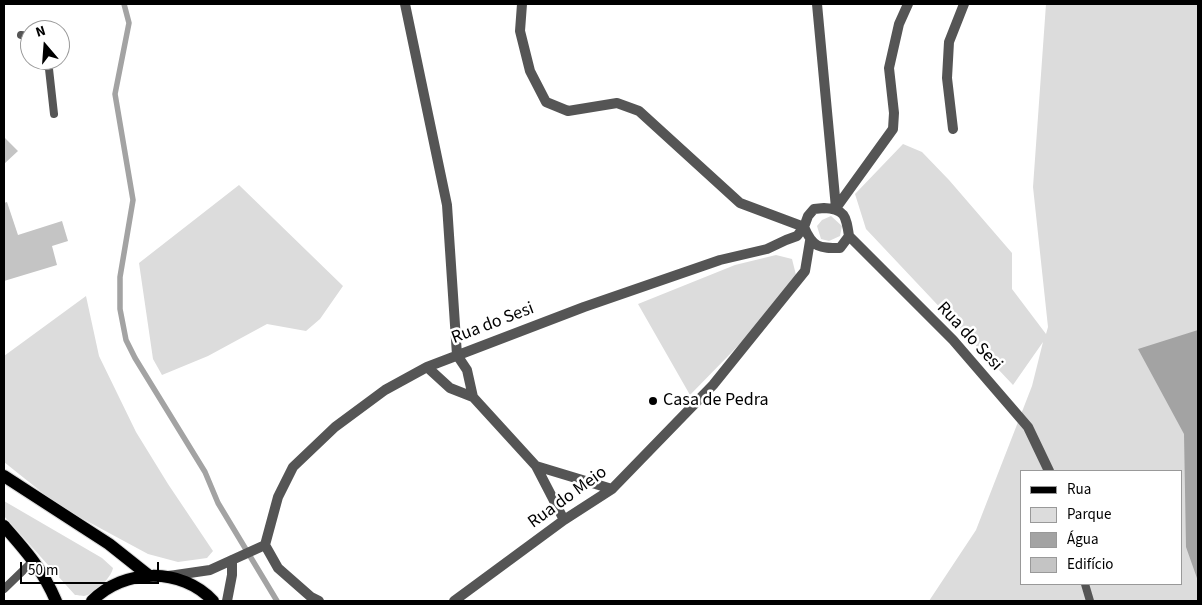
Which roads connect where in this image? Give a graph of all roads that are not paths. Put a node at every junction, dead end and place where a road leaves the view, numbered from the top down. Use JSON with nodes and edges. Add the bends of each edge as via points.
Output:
{"nodes":[{"id":1,"x":405,"y":4,"type":"edge"},
{"id":2,"x":522,"y":4,"type":"edge"},
{"id":3,"x":817,"y":4,"type":"edge"},
{"id":4,"x":908,"y":4,"type":"edge"},
{"id":5,"x":964,"y":4,"type":"edge"},
{"id":6,"x":49,"y":70,"type":"edge"},
{"id":7,"x":54,"y":114,"type":"dead end"},
{"id":8,"x":953,"y":129,"type":"dead end"},
{"id":9,"x":836,"y":208,"type":"junction"},
{"id":10,"x":804,"y":227,"type":"junction"},
{"id":11,"x":849,"y":236,"type":"junction"},
{"id":12,"x":810,"y":241,"type":"junction"},
{"id":13,"x":457,"y":355,"type":"junction"},
{"id":14,"x":427,"y":367,"type":"junction"},
{"id":15,"x":473,"y":398,"type":"junction"},
{"id":16,"x":536,"y":466,"type":"junction"},
{"id":17,"x":1049,"y":470,"type":"edge"},
{"id":18,"x":4,"y":476,"type":"edge"},
{"id":19,"x":612,"y":489,"type":"junction"},
{"id":20,"x":564,"y":520,"type":"junction"},
{"id":21,"x":4,"y":526,"type":"edge"},
{"id":22,"x":261,"y":546,"type":"junction"},
{"id":23,"x":235,"y":558,"type":"junction"},
{"id":24,"x":34,"y":560,"type":"junction"},
{"id":25,"x":148,"y":576,"type":"junction"},
{"id":26,"x":168,"y":576,"type":"junction"},
{"id":27,"x":1085,"y":585,"type":"edge"},
{"id":28,"x":4,"y":589,"type":"edge"},
{"id":29,"x":56,"y":601,"type":"edge"},
{"id":30,"x":92,"y":601,"type":"edge"},
{"id":31,"x":213,"y":601,"type":"edge"},
{"id":32,"x":227,"y":601,"type":"edge"},
{"id":33,"x":319,"y":601,"type":"edge"},
{"id":34,"x":454,"y":601,"type":"edge"},
{"id":35,"x":1090,"y":601,"type":"edge"}],
"edges":[{"from":1,"to":13,"type":"street","via":[[447,205]]},
{"from":2,"to":10,"type":"street","via":[[520,31],[530,72],[546,102],[568,111],[617,103],[639,110],[740,203]]},
{"from":3,"to":9,"type":"street"},
{"from":4,"to":9,"type":"street","via":[[899,24],[889,68],[893,129]]},
{"from":5,"to":8,"type":"street","via":[[949,42],[947,78]]},
{"from":6,"to":7,"type":"lane"},
{"from":9,"to":10,"type":"street","via":[[814,210]]},
{"from":9,"to":11,"type":"street","via":[[846,217]]},
{"from":10,"to":12,"type":"street"},
{"from":10,"to":13,"type":"street","name":"Rua do Sesi","via":[[797,236],[767,249],[720,260]]},
{"from":11,"to":12,"type":"street","via":[[840,248],[820,248]]},
{"from":11,"to":17,"type":"street","name":"Rua do Sesi","via":[[953,340],[1028,426]]},
{"from":12,"to":19,"type":"street","name":"Rua do Meio","via":[[806,271],[713,385]]},
{"from":13,"to":14,"type":"street","name":"Rua do Sesi"},
{"from":13,"to":15,"type":"street","via":[[467,370]]},
{"from":14,"to":15,"type":"street","via":[[450,388]]},
{"from":14,"to":22,"type":"street","name":"Rua do Sesi","via":[[385,390],[356,411],[293,467],[278,497]]},
{"from":15,"to":16,"type":"street"},
{"from":16,"to":19,"type":"street"},
{"from":16,"to":20,"type":"street"},
{"from":18,"to":25,"type":"main road","via":[[108,544]]},
{"from":19,"to":20,"type":"street","name":"Rua do Meio"},
{"from":20,"to":34,"type":"street","name":"Rua do Meio"},
{"from":21,"to":24,"type":"main road"},
{"from":22,"to":23,"type":"street"},
{"from":22,"to":33,"type":"street","via":[[278,568]]},
{"from":23,"to":26,"type":"street","via":[[210,570]]},
{"from":23,"to":32,"type":"street"},
{"from":24,"to":28,"type":"lane"},
{"from":24,"to":29,"type":"main road"},
{"from":25,"to":26,"type":"main road"},
{"from":25,"to":30,"type":"main road","via":[[123,581]]},
{"from":26,"to":31,"type":"main road","via":[[188,583]]},
{"from":27,"to":35,"type":"lane"}]}
